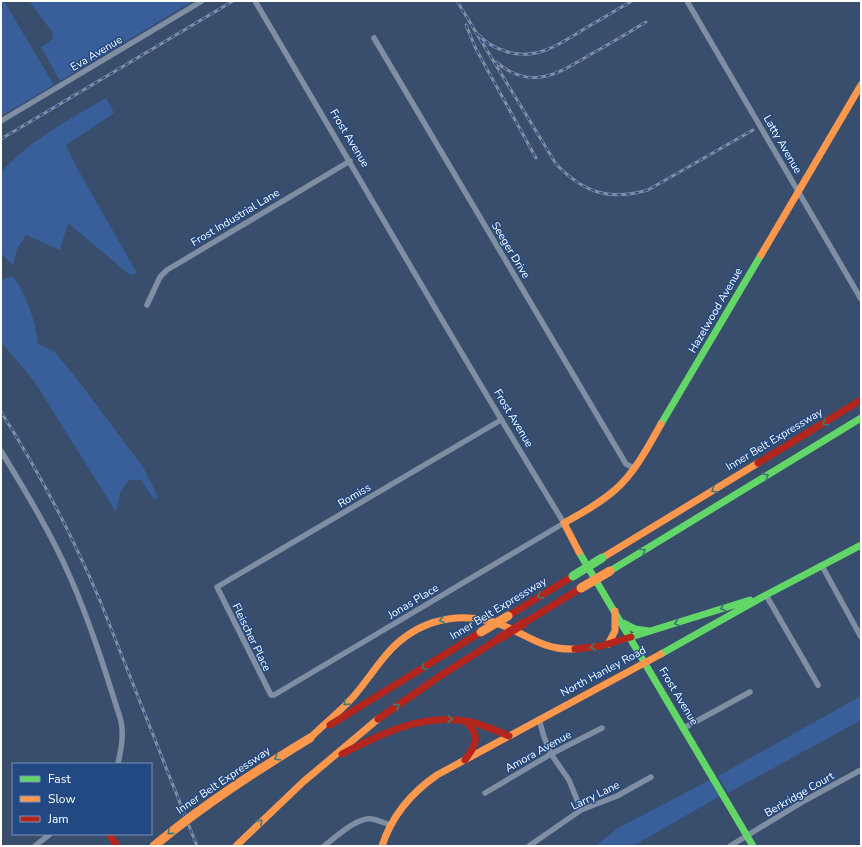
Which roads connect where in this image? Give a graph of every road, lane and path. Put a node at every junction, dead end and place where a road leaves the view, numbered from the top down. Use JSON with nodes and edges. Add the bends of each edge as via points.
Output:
{"nodes":[{"id":1,"x":202,"y":1,"type":"edge"},
{"id":2,"x":255,"y":1,"type":"edge"},
{"id":3,"x":687,"y":1,"type":"edge"},
{"id":4,"x":374,"y":38,"type":"dead end"},
{"id":5,"x":861,"y":85,"type":"edge"},
{"id":6,"x":1,"y":121,"type":"edge"},
{"id":7,"x":350,"y":161,"type":"junction"},
{"id":8,"x":799,"y":191,"type":"junction"},
{"id":9,"x":861,"y":298,"type":"edge"},
{"id":10,"x":147,"y":305,"type":"dead end"},
{"id":11,"x":861,"y":400,"type":"edge"},
{"id":12,"x":861,"y":418,"type":"edge"},
{"id":13,"x":501,"y":420,"type":"junction"},
{"id":14,"x":1,"y":451,"type":"edge"},
{"id":15,"x":634,"y":468,"type":"junction"},
{"id":16,"x":564,"y":523,"type":"junction"},
{"id":17,"x":861,"y":544,"type":"edge"},
{"id":18,"x":822,"y":566,"type":"junction"},
{"id":19,"x":217,"y":587,"type":"joint"},
{"id":20,"x":766,"y":595,"type":"junction"},
{"id":21,"x":615,"y":611,"type":"junction"},
{"id":22,"x":621,"y":622,"type":"junction"},
{"id":23,"x":652,"y":631,"type":"junction"},
{"id":24,"x":631,"y":637,"type":"junction"},
{"id":25,"x":861,"y":637,"type":"edge"},
{"id":26,"x":608,"y":644,"type":"junction"},
{"id":27,"x":645,"y":663,"type":"junction"},
{"id":28,"x":818,"y":685,"type":"dead end"},
{"id":29,"x":750,"y":692,"type":"dead end"},
{"id":30,"x":271,"y":695,"type":"joint"},
{"id":31,"x":539,"y":719,"type":"junction"},
{"id":32,"x":466,"y":721,"type":"junction"},
{"id":33,"x":602,"y":728,"type":"dead end"},
{"id":34,"x":684,"y":728,"type":"junction"},
{"id":35,"x":509,"y":736,"type":"junction"},
{"id":36,"x":310,"y":738,"type":"junction"},
{"id":37,"x":551,"y":754,"type":"junction"},
{"id":38,"x":466,"y":760,"type":"junction"},
{"id":39,"x":118,"y":763,"type":"edge"},
{"id":40,"x":322,"y":765,"type":"junction"},
{"id":41,"x":861,"y":770,"type":"edge"},
{"id":42,"x":651,"y":777,"type":"dead end"},
{"id":43,"x":485,"y":793,"type":"dead end"},
{"id":44,"x":581,"y":810,"type":"junction"},
{"id":45,"x":390,"y":825,"type":"junction"},
{"id":46,"x":49,"y":835,"type":"edge"},
{"id":47,"x":110,"y":835,"type":"edge"},
{"id":48,"x":116,"y":835,"type":"edge"},
{"id":49,"x":748,"y":836,"type":"junction"},
{"id":50,"x":35,"y":846,"type":"edge"},
{"id":51,"x":117,"y":846,"type":"edge"},
{"id":52,"x":122,"y":846,"type":"edge"},
{"id":53,"x":154,"y":846,"type":"edge"},
{"id":54,"x":236,"y":846,"type":"edge"},
{"id":55,"x":324,"y":846,"type":"edge"},
{"id":56,"x":382,"y":846,"type":"edge"},
{"id":57,"x":529,"y":846,"type":"edge"},
{"id":58,"x":730,"y":846,"type":"edge"},
{"id":59,"x":753,"y":846,"type":"edge"}],
"edges":[{"from":1,"to":6,"type":"street","name":"Eva Avenue"},
{"from":2,"to":7,"type":"street","name":"Frost Avenue"},
{"from":3,"to":8,"type":"street","name":"Latty Avenue"},
{"from":4,"to":15,"type":"street","name":"Seeger Drive","via":[[626,464]]},
{"from":5,"to":8,"type":"main road","name":"Hazelwood Avenue"},
{"from":7,"to":10,"type":"street","name":"Frost Industrial Lane","via":[[167,270],[160,276]]},
{"from":7,"to":13,"type":"street","name":"Frost Avenue"},
{"from":8,"to":9,"type":"street","name":"Latty Avenue"},
{"from":8,"to":15,"type":"main road","name":"Hazelwood Avenue"},
{"from":11,"to":36,"type":"main road","name":"Inner Belt Expressway","one_way":true,"bridge":true},
{"from":40,"to":12,"type":"main road","one_way":true,"bridge":true,"via":[[359,734],[454,666]]},
{"from":13,"to":16,"type":"street","name":"Frost Avenue"},
{"from":13,"to":19,"type":"street","name":"Romiss"},
{"from":14,"to":39,"type":"street","via":[[34,506],[71,579],[86,618],[121,721],[122,748]]},
{"from":15,"to":16,"type":"main road","name":"Hazelwood Avenue","via":[[612,492]]},
{"from":16,"to":21,"type":"main road","name":"Frost Avenue"},
{"from":16,"to":30,"type":"street","name":"Jonas Place"},
{"from":17,"to":18,"type":"main road","name":"North Hanley Road"},
{"from":18,"to":20,"type":"main road","name":"North Hanley Road"},
{"from":18,"to":25,"type":"street"},
{"from":19,"to":30,"type":"street","name":"Fleischer Place"},
{"from":20,"to":23,"type":"main road","one_way":true},
{"from":20,"to":27,"type":"main road","name":"North Hanley Road"},
{"from":20,"to":28,"type":"street"},
{"from":21,"to":22,"type":"main road","name":"Frost Avenue"},
{"from":21,"to":26,"type":"main road","via":[[615,630]]},
{"from":22,"to":23,"type":"main road","via":[[628,627]]},
{"from":22,"to":24,"type":"main road","name":"Frost Avenue"},
{"from":23,"to":24,"type":"main road"},
{"from":24,"to":26,"type":"main road"},
{"from":24,"to":27,"type":"main road","name":"Frost Avenue"},
{"from":26,"to":36,"type":"main road","one_way":true,"via":[[584,649],[559,649],[481,619],[457,617],[432,622],[417,628],[396,644],[353,696]]},
{"from":27,"to":31,"type":"main road","name":"North Hanley Road"},
{"from":27,"to":34,"type":"main road","name":"Frost Avenue"},
{"from":29,"to":34,"type":"street"},
{"from":31,"to":35,"type":"main road","name":"North Hanley Road"},
{"from":31,"to":37,"type":"street"},
{"from":32,"to":35,"type":"main road"},
{"from":32,"to":38,"type":"main road","via":[[475,730],[477,737]]},
{"from":40,"to":32,"type":"main road","one_way":true,"via":[[394,729],[440,719]]},
{"from":33,"to":37,"type":"street","name":"Amora Avenue"},
{"from":34,"to":49,"type":"main road","name":"Frost Avenue"},
{"from":35,"to":38,"type":"main road","name":"North Hanley Road"},
{"from":36,"to":53,"type":"main road","name":"Inner Belt Expressway","one_way":true,"bridge":true,"via":[[224,791]]},
{"from":37,"to":43,"type":"street","name":"Amora Avenue"},
{"from":37,"to":44,"type":"street","via":[[569,780]]},
{"from":38,"to":45,"type":"main road","name":"North Hanley Road","via":[[437,775],[421,787]]},
{"from":54,"to":40,"type":"main road","one_way":true},
{"from":41,"to":49,"type":"street","name":"Berkridge Court"},
{"from":42,"to":44,"type":"street","name":"Larry Lane","via":[[617,796]]},
{"from":44,"to":57,"type":"street","name":"Larry Lane"},
{"from":45,"to":55,"type":"street","via":[[372,818],[364,819]]},
{"from":45,"to":56,"type":"main road","name":"North Hanley Road"},
{"from":46,"to":50,"type":"street"},
{"from":47,"to":51,"type":"main road"},
{"from":48,"to":52,"type":"main road"},
{"from":49,"to":58,"type":"street","name":"Berkridge Court"},
{"from":49,"to":59,"type":"main road","name":"Frost Avenue"}]}
